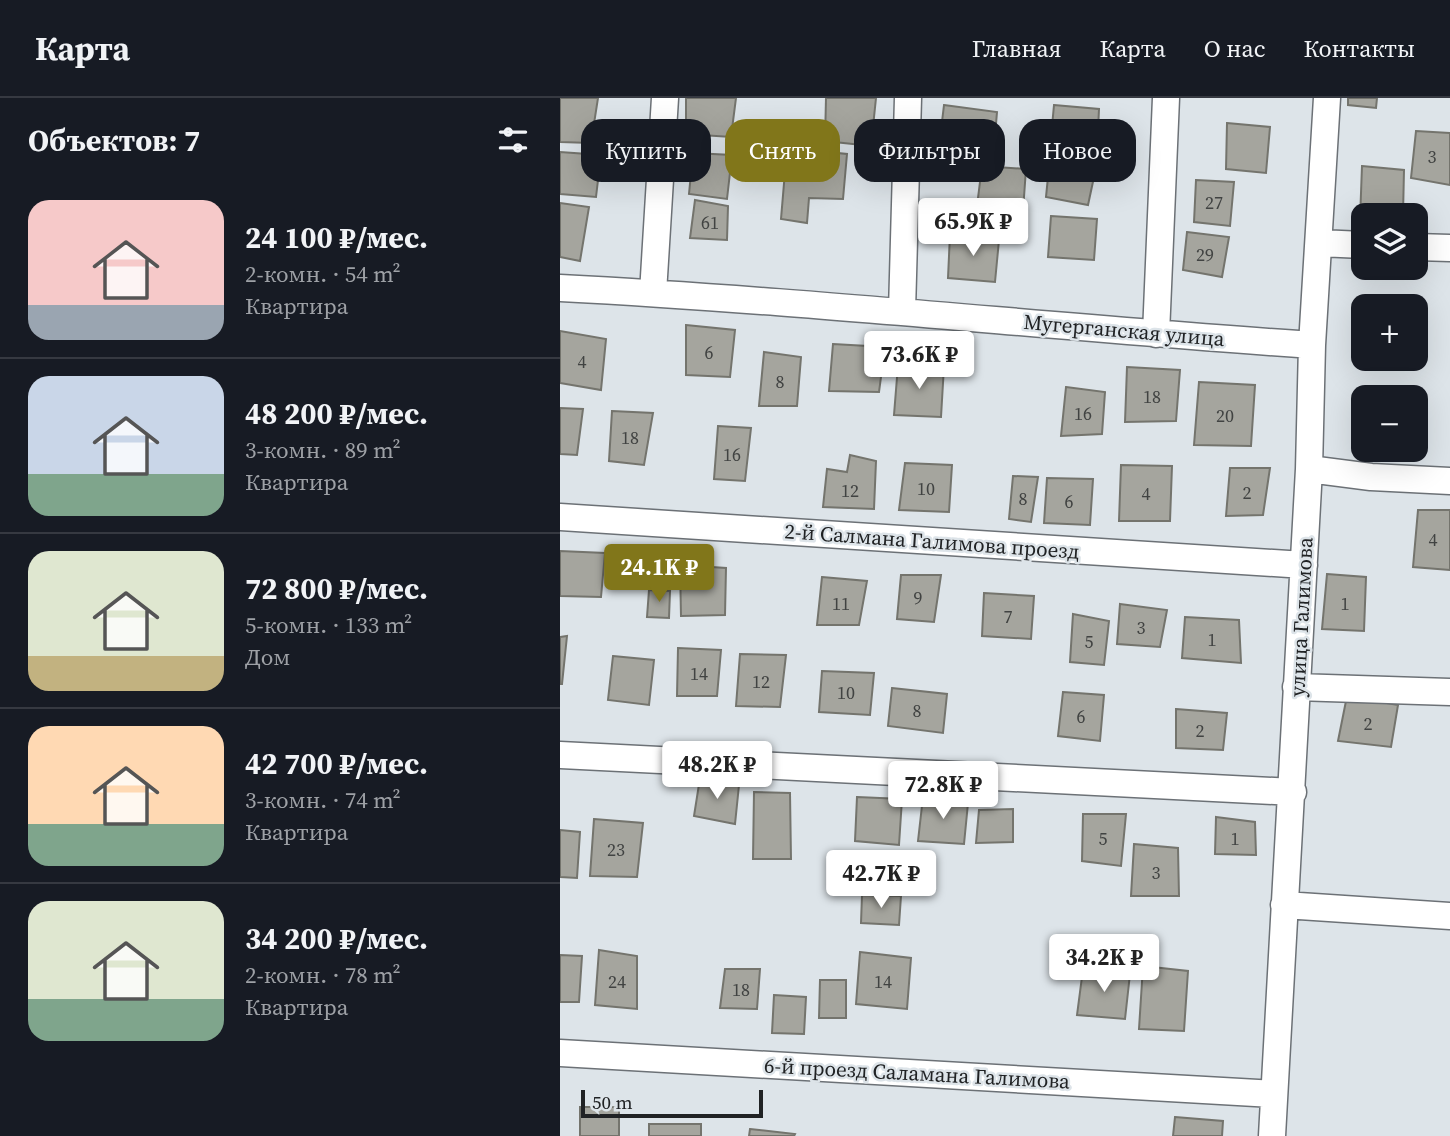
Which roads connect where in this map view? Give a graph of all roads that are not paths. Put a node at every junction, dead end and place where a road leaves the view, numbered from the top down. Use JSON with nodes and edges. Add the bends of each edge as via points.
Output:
{"nodes":[{"id":1,"x":665,"y":98,"type":"edge"},
{"id":2,"x":908,"y":98,"type":"edge"},
{"id":3,"x":1166,"y":98,"type":"edge"},
{"id":4,"x":1324,"y":100,"type":"edge"},
{"id":5,"x":1319,"y":243,"type":"junction"},
{"id":6,"x":1351,"y":244,"type":"edge"},
{"id":7,"x":1428,"y":247,"type":"edge"},
{"id":8,"x":1450,"y":248,"type":"edge"},
{"id":9,"x":560,"y":288,"type":"edge"},
{"id":10,"x":653,"y":293,"type":"junction"},
{"id":11,"x":902,"y":311,"type":"junction"},
{"id":12,"x":1156,"y":334,"type":"junction"},
{"id":13,"x":1312,"y":345,"type":"junction"},
{"id":14,"x":1309,"y":469,"type":"junction"},
{"id":15,"x":1450,"y":481,"type":"edge"},
{"id":16,"x":560,"y":517,"type":"edge"},
{"id":17,"x":1304,"y":565,"type":"junction"},
{"id":18,"x":1296,"y":687,"type":"junction"},
{"id":19,"x":1450,"y":692,"type":"edge"},
{"id":20,"x":560,"y":755,"type":"edge"},
{"id":21,"x":1293,"y":792,"type":"junction"},
{"id":22,"x":1284,"y":905,"type":"junction"},
{"id":23,"x":1450,"y":916,"type":"edge"},
{"id":24,"x":560,"y":1053,"type":"edge"},
{"id":25,"x":1274,"y":1094,"type":"junction"},
{"id":26,"x":1272,"y":1136,"type":"edge"}],
"edges":[{"from":1,"to":10,"type":"street"},
{"from":2,"to":11,"type":"street"},
{"from":3,"to":12,"type":"street"},
{"from":4,"to":5,"type":"street","name":"улица Галимова"},
{"from":5,"to":6,"type":"street"},
{"from":5,"to":13,"type":"street","name":"улица Галимова"},
{"from":7,"to":8,"type":"street"},
{"from":9,"to":10,"type":"street","name":"Мугерганская улица"},
{"from":10,"to":11,"type":"street","name":"Мугерганская улица"},
{"from":11,"to":12,"type":"street","name":"Мугерганская улица"},
{"from":12,"to":13,"type":"street","name":"Мугерганская улица"},
{"from":13,"to":14,"type":"street","name":"улица Галимова"},
{"from":14,"to":15,"type":"street"},
{"from":14,"to":17,"type":"street","name":"улица Галимова"},
{"from":16,"to":17,"type":"street","name":"2-й Салмана Галимова проезд"},
{"from":17,"to":18,"type":"street","name":"улица Галимова"},
{"from":18,"to":19,"type":"street"},
{"from":18,"to":21,"type":"street","name":"улица Галимова"},
{"from":20,"to":21,"type":"street"},
{"from":21,"to":22,"type":"street","name":"улица Галимова"},
{"from":22,"to":23,"type":"street"},
{"from":22,"to":25,"type":"street","name":"улица Галимова"},
{"from":24,"to":25,"type":"street","name":"6-й проезд Саламана Галимова"},
{"from":25,"to":26,"type":"street","name":"улица Галимова"}]}
